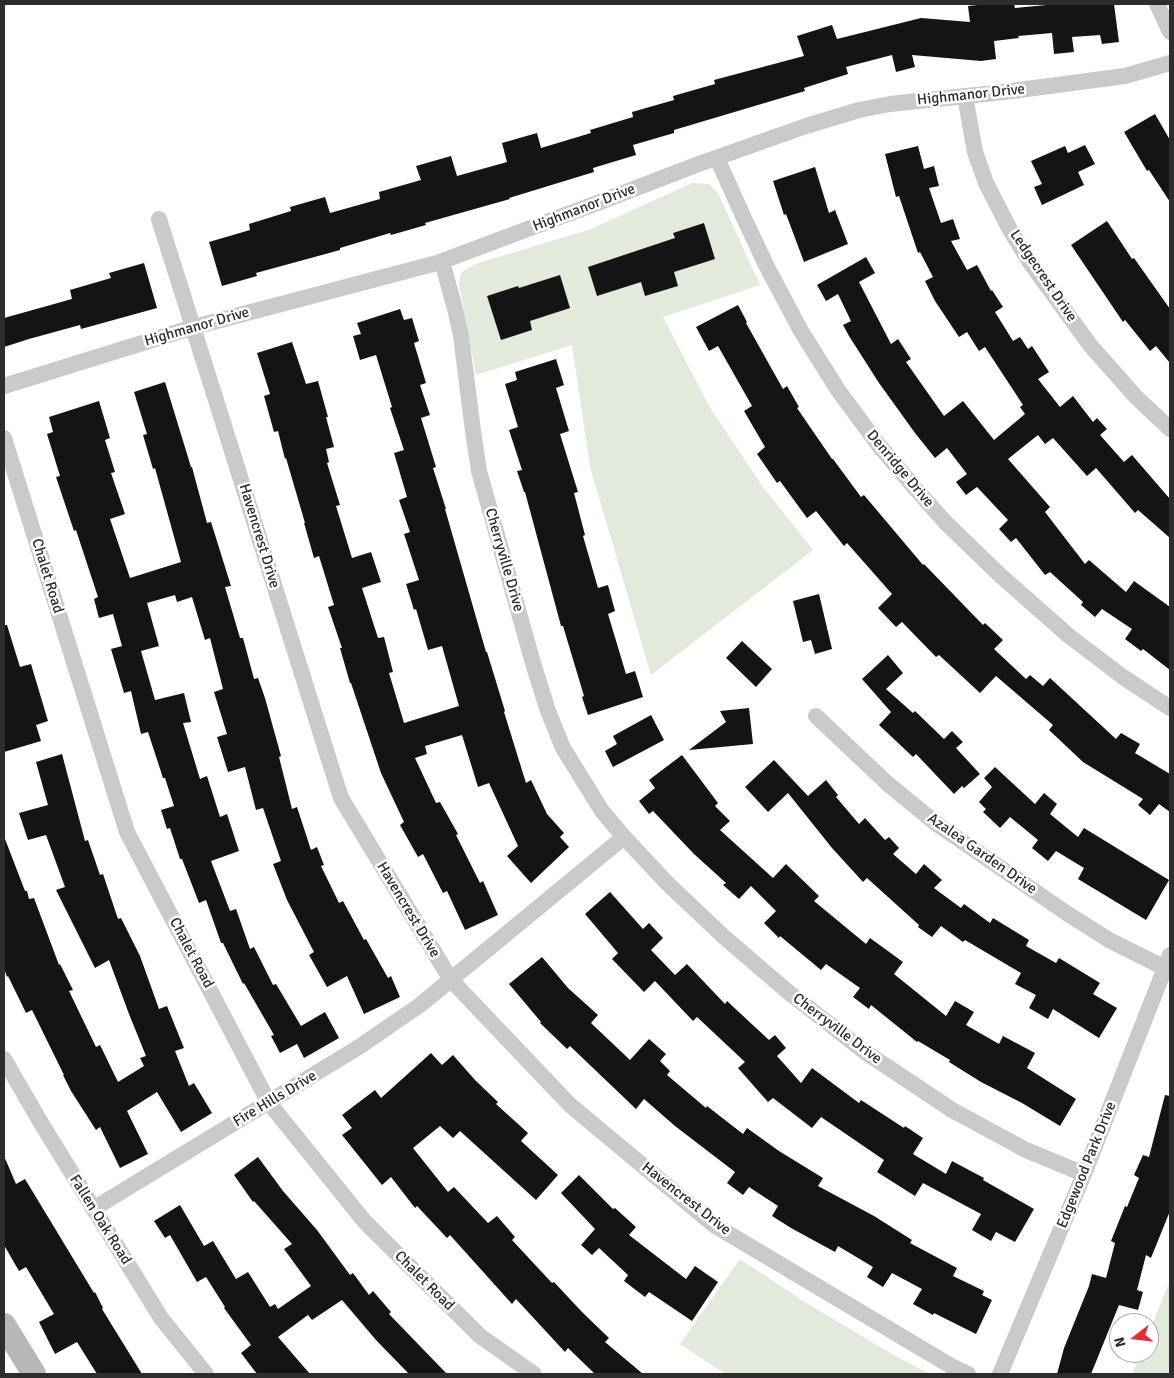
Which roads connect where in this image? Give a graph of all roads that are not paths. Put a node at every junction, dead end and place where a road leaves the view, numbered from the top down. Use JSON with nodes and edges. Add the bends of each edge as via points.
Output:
{"nodes":[{"id":1,"x":1157,"y":4,"type":"edge"},
{"id":2,"x":1170,"y":32,"type":"edge"},
{"id":3,"x":1170,"y":63,"type":"edge"},
{"id":4,"x":965,"y":96,"type":"junction"},
{"id":5,"x":717,"y":158,"type":"junction"},
{"id":6,"x":159,"y":219,"type":"dead end"},
{"id":7,"x":442,"y":261,"type":"junction"},
{"id":8,"x":194,"y":327,"type":"junction"},
{"id":9,"x":4,"y":386,"type":"edge"},
{"id":10,"x":1170,"y":429,"type":"edge"},
{"id":11,"x":4,"y":438,"type":"edge"},
{"id":12,"x":1170,"y":708,"type":"edge"},
{"id":13,"x":816,"y":716,"type":"dead end"},
{"id":14,"x":624,"y":837,"type":"junction"},
{"id":15,"x":1168,"y":962,"type":"edge"},
{"id":16,"x":451,"y":980,"type":"junction"},
{"id":17,"x":4,"y":1059,"type":"edge"},
{"id":18,"x":269,"y":1103,"type":"junction"},
{"id":19,"x":1084,"y":1174,"type":"junction"},
{"id":20,"x":93,"y":1209,"type":"junction"},
{"id":21,"x":4,"y":1325,"type":"edge"},
{"id":22,"x":34,"y":1374,"type":"edge"},
{"id":23,"x":206,"y":1374,"type":"edge"},
{"id":24,"x":534,"y":1374,"type":"edge"},
{"id":25,"x":968,"y":1374,"type":"edge"},
{"id":26,"x":1000,"y":1374,"type":"edge"}],
"edges":[{"from":1,"to":2,"type":"street"},
{"from":3,"to":4,"type":"street","name":"Highmanor Drive","via":[[1125,76]]},
{"from":4,"to":5,"type":"street","name":"Highmanor Drive","via":[[859,110]]},
{"from":4,"to":10,"type":"street","name":"Ledgecrest Drive","via":[[975,152],[986,183],[1029,261],[1090,345],[1136,397]]},
{"from":5,"to":7,"type":"street","name":"Highmanor Drive"},
{"from":5,"to":12,"type":"street","name":"Denridge Drive","via":[[801,331],[838,390],[877,443],[946,523],[1001,576],[1069,636]]},
{"from":6,"to":8,"type":"street","name":"Havencrest Drive"},
{"from":7,"to":8,"type":"street","name":"Highmanor Drive"},
{"from":7,"to":14,"type":"street","name":"Cherryville Drive","via":[[461,336],[479,471],[548,712],[562,748],[602,811]]},
{"from":8,"to":9,"type":"street","name":"Highmanor Drive"},
{"from":8,"to":16,"type":"street","name":"Havencrest Drive","via":[[341,798]]},
{"from":11,"to":18,"type":"street","name":"Chalet Road","via":[[127,832]]},
{"from":13,"to":15,"type":"street","name":"Azalea Garden Drive","via":[[888,784],[938,825],[1109,940]]},
{"from":14,"to":16,"type":"street"},
{"from":14,"to":19,"type":"street","name":"Cherryville Drive","via":[[723,936],[865,1052],[952,1110],[1026,1150]]},
{"from":15,"to":19,"type":"street","name":"Edgewood Park Drive"},
{"from":16,"to":18,"type":"street","name":"Fire Hills Drive","via":[[359,1047]]},
{"from":16,"to":25,"type":"street","name":"Havencrest Drive","via":[[570,1106],[714,1225]]},
{"from":17,"to":20,"type":"street","name":"Fallen Oak Road"},
{"from":18,"to":20,"type":"street","name":"Fire Hills Drive"},
{"from":18,"to":24,"type":"street","name":"Chalet Road","via":[[365,1222],[480,1336]]},
{"from":19,"to":26,"type":"street","name":"Edgewood Park Drive"},
{"from":20,"to":23,"type":"street","name":"Fallen Oak Road","via":[[161,1318]]},
{"from":21,"to":22,"type":"main road"}]}
